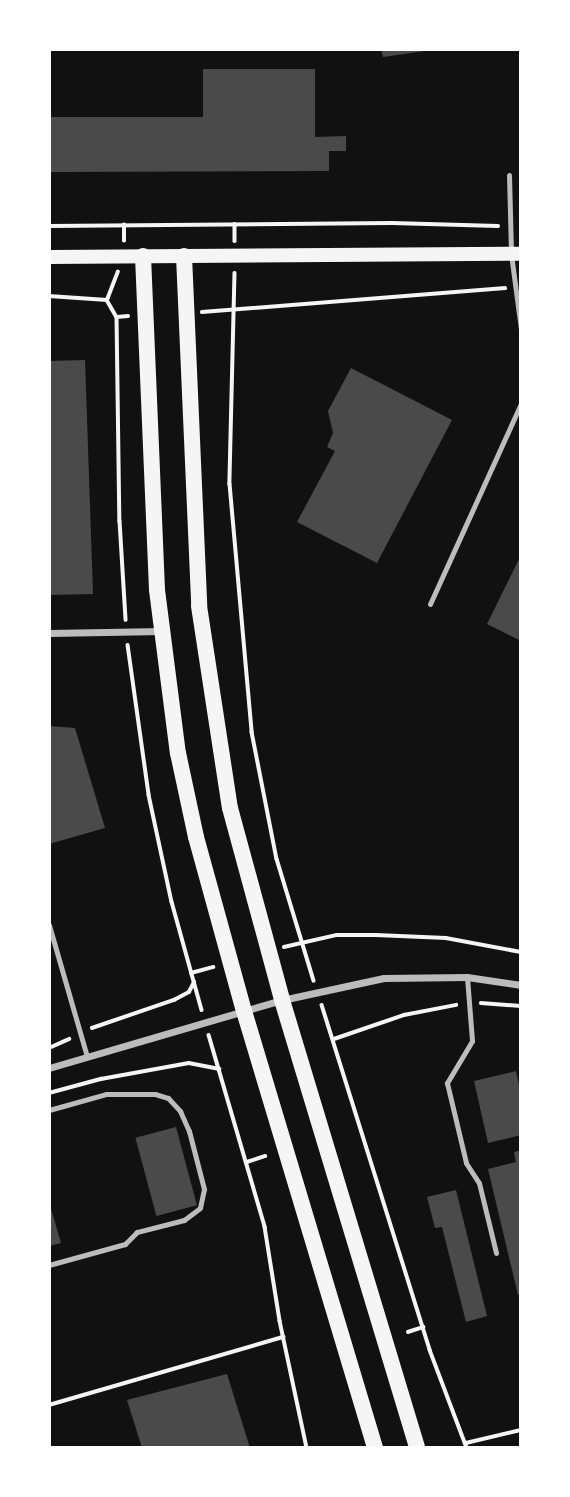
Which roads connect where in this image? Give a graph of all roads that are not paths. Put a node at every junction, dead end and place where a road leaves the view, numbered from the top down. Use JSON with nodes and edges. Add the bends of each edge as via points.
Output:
{"nodes":[{"id":1,"x":509,"y":175,"type":"dead end"},
{"id":2,"x":516,"y":254,"type":"edge"},
{"id":3,"x":143,"y":256,"type":"junction"},
{"id":4,"x":184,"y":256,"type":"junction"},
{"id":5,"x":49,"y":257,"type":"edge"},
{"id":6,"x":521,"y":329,"type":"edge"},
{"id":7,"x":521,"y":403,"type":"edge"},
{"id":8,"x":430,"y":604,"type":"dead end"},
{"id":9,"x":162,"y":631,"type":"junction"},
{"id":10,"x":49,"y":633,"type":"edge"},
{"id":11,"x":49,"y":925,"type":"edge"},
{"id":12,"x":467,"y":977,"type":"junction"},
{"id":13,"x":521,"y":985,"type":"edge"},
{"id":14,"x":282,"y":1000,"type":"junction"},
{"id":15,"x":244,"y":1012,"type":"junction"},
{"id":16,"x":87,"y":1057,"type":"junction"},
{"id":17,"x":49,"y":1068,"type":"edge"},
{"id":18,"x":49,"y":1110,"type":"edge"},
{"id":19,"x":496,"y":1253,"type":"dead end"},
{"id":20,"x":49,"y":1265,"type":"edge"},
{"id":21,"x":375,"y":1448,"type":"edge"},
{"id":22,"x":417,"y":1448,"type":"edge"}],
"edges":[{"from":1,"to":2,"type":"lane"},
{"from":2,"to":4,"type":"main road"},
{"from":2,"to":6,"type":"lane"},
{"from":3,"to":4,"type":"main road"},
{"from":3,"to":5,"type":"main road"},
{"from":3,"to":9,"type":"main road"},
{"from":4,"to":14,"type":"main road","via":[[194,509],[207,671],[230,808]]},
{"from":7,"to":8,"type":"lane"},
{"from":9,"to":10,"type":"street"},
{"from":9,"to":15,"type":"main road","via":[[178,753],[196,837]]},
{"from":11,"to":16,"type":"lane"},
{"from":12,"to":13,"type":"street"},
{"from":12,"to":14,"type":"street","via":[[384,978]]},
{"from":12,"to":19,"type":"lane","via":[[472,1041],[447,1083],[466,1163],[479,1183]]},
{"from":14,"to":15,"type":"street"},
{"from":14,"to":22,"type":"main road"},
{"from":15,"to":16,"type":"street"},
{"from":15,"to":21,"type":"main road"},
{"from":16,"to":17,"type":"street"},
{"from":18,"to":20,"type":"lane","via":[[106,1094],[168,1098],[189,1131],[204,1189],[200,1208],[184,1220],[136,1233],[125,1244]]}]}
